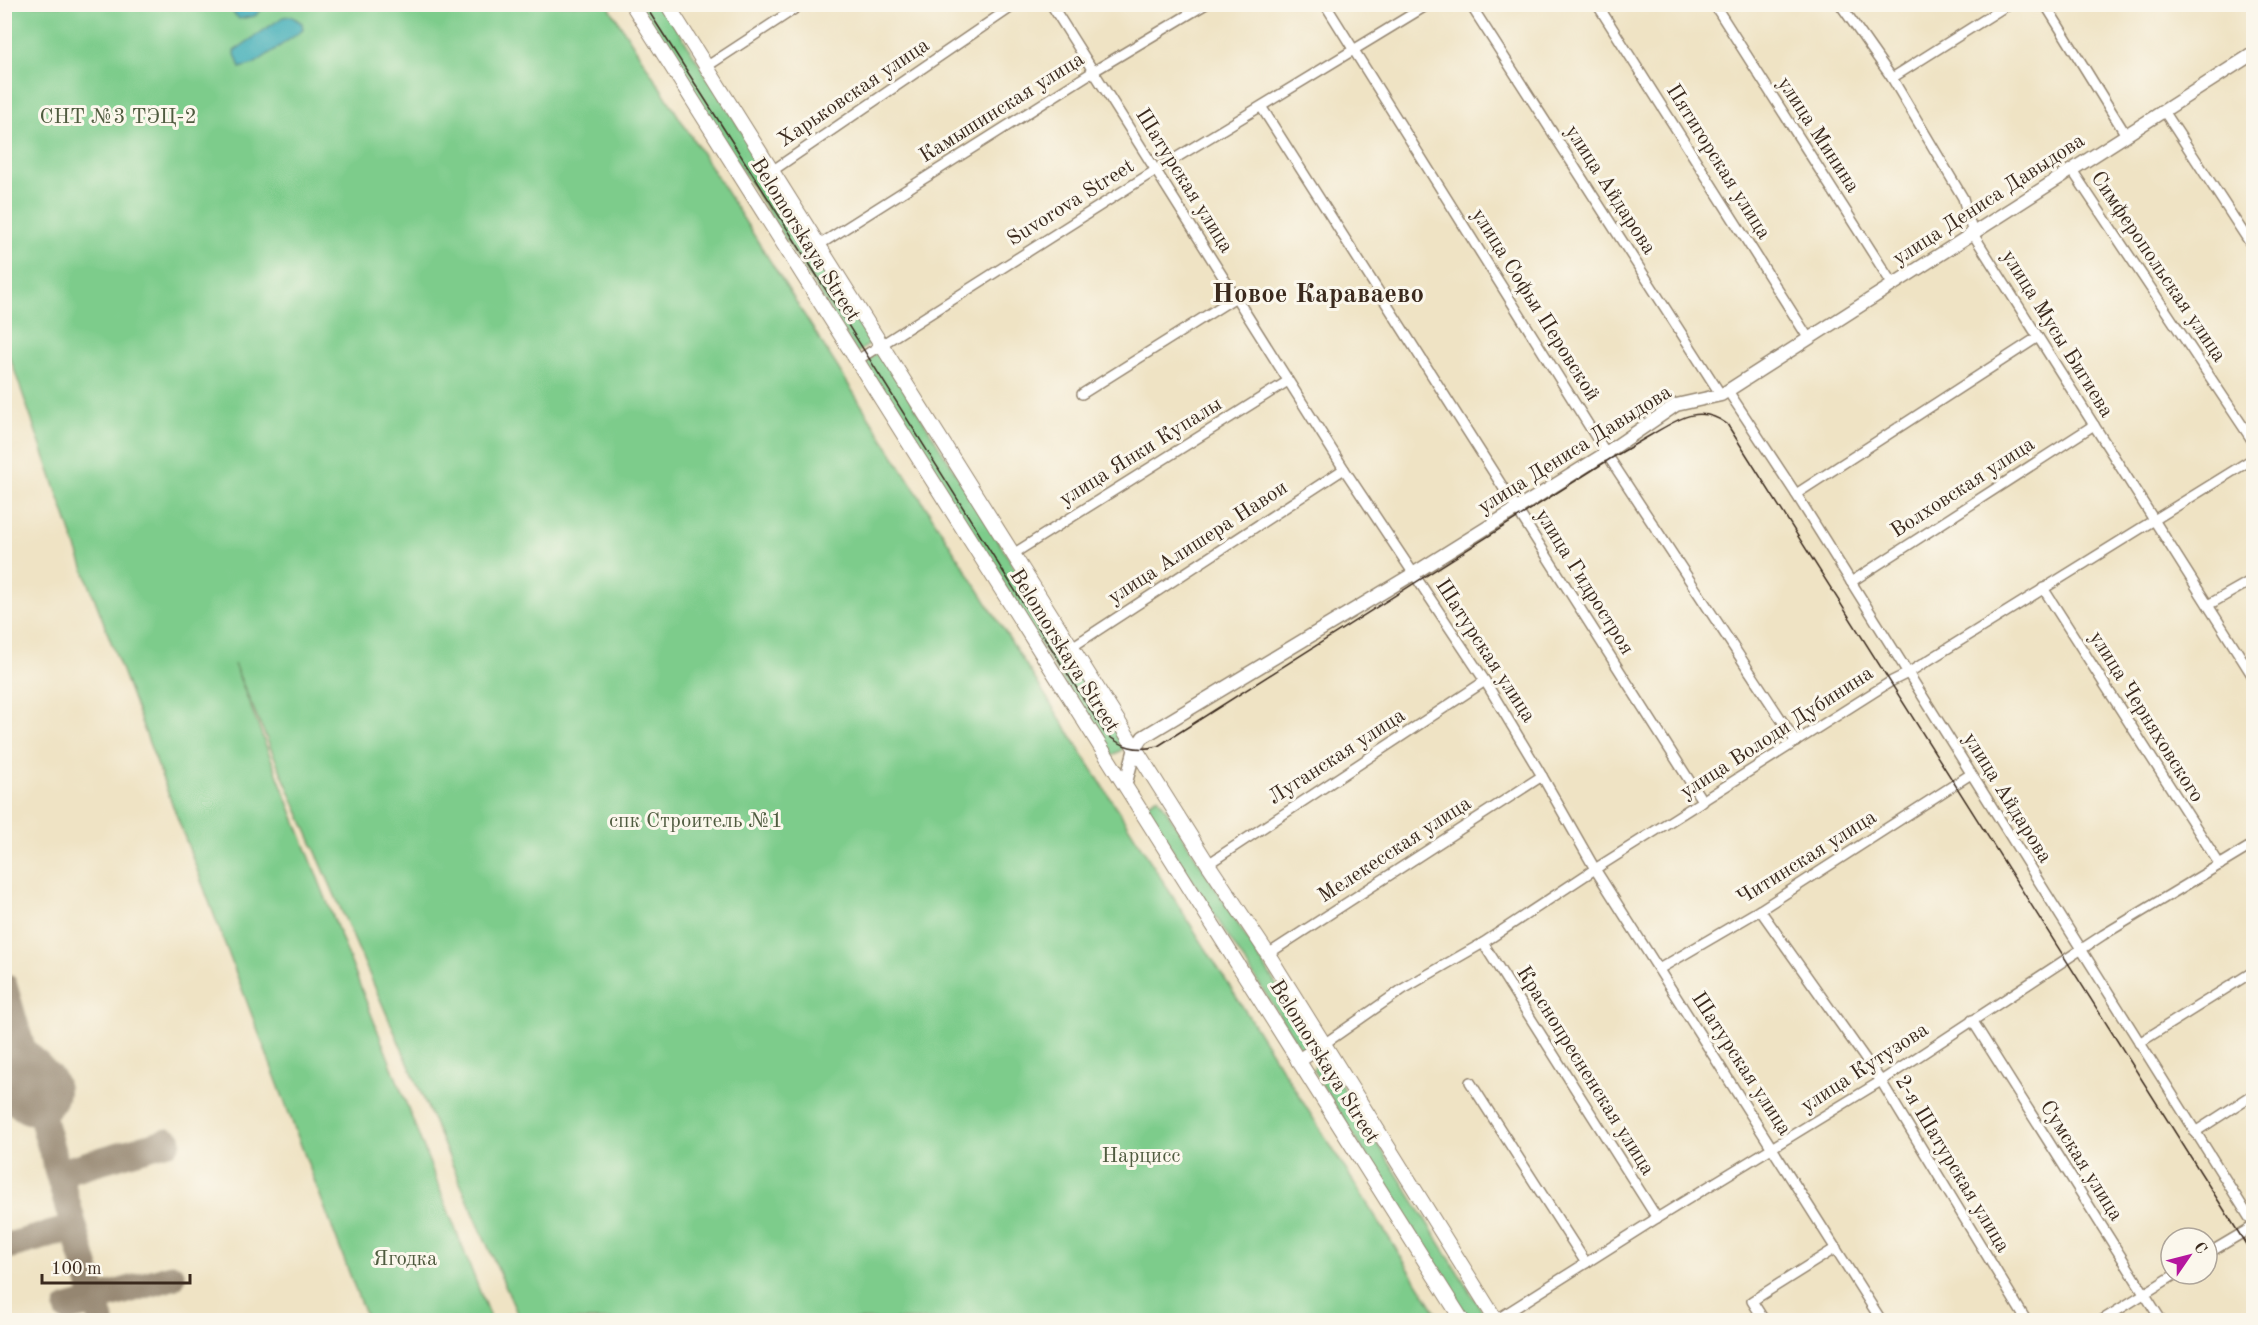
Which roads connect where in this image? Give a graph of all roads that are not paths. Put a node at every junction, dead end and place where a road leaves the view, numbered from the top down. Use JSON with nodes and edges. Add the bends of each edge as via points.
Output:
{"nodes":[{"id":1,"x":632,"y":4,"type":"edge"},
{"id":2,"x":667,"y":4,"type":"edge"},
{"id":3,"x":802,"y":4,"type":"edge"},
{"id":4,"x":1016,"y":4,"type":"edge"},
{"id":5,"x":1051,"y":4,"type":"edge"},
{"id":6,"x":1206,"y":4,"type":"edge"},
{"id":7,"x":1325,"y":4,"type":"edge"},
{"id":8,"x":1429,"y":4,"type":"edge"},
{"id":9,"x":1470,"y":4,"type":"edge"},
{"id":10,"x":1597,"y":4,"type":"edge"},
{"id":11,"x":1714,"y":4,"type":"edge"},
{"id":12,"x":1840,"y":4,"type":"edge"},
{"id":13,"x":2009,"y":4,"type":"edge"},
{"id":14,"x":2045,"y":4,"type":"edge"},
{"id":15,"x":1354,"y":51,"type":"junction"},
{"id":16,"x":2253,"y":53,"type":"edge"},
{"id":17,"x":706,"y":67,"type":"junction"},
{"id":18,"x":1094,"y":71,"type":"junction"},
{"id":19,"x":1893,"y":78,"type":"junction"},
{"id":20,"x":1262,"y":108,"type":"junction"},
{"id":21,"x":2164,"y":111,"type":"junction"},
{"id":22,"x":2126,"y":135,"type":"junction"},
{"id":23,"x":1156,"y":170,"type":"junction"},
{"id":24,"x":2072,"y":170,"type":"junction"},
{"id":25,"x":772,"y":171,"type":"junction"},
{"id":26,"x":1972,"y":234,"type":"junction"},
{"id":27,"x":819,"y":245,"type":"junction"},
{"id":28,"x":2253,"y":249,"type":"edge"},
{"id":29,"x":1893,"y":285,"type":"junction"},
{"id":30,"x":1236,"y":297,"type":"junction"},
{"id":31,"x":2038,"y":337,"type":"junction"},
{"id":32,"x":1809,"y":339,"type":"junction"},
{"id":33,"x":881,"y":345,"type":"junction"},
{"id":34,"x":856,"y":361,"type":"junction"},
{"id":35,"x":1288,"y":381,"type":"junction"},
{"id":36,"x":1724,"y":393,"type":"junction"},
{"id":37,"x":1082,"y":394,"type":"dead end"},
{"id":38,"x":2094,"y":426,"type":"junction"},
{"id":39,"x":2253,"y":444,"type":"edge"},
{"id":40,"x":1606,"y":453,"type":"junction"},
{"id":41,"x":2253,"y":458,"type":"edge"},
{"id":42,"x":1344,"y":469,"type":"junction"},
{"id":43,"x":1796,"y":494,"type":"junction"},
{"id":44,"x":1516,"y":509,"type":"junction"},
{"id":45,"x":2154,"y":520,"type":"junction"},
{"id":46,"x":1013,"y":554,"type":"junction"},
{"id":47,"x":1413,"y":573,"type":"junction"},
{"id":48,"x":2253,"y":579,"type":"edge"},
{"id":49,"x":1851,"y":582,"type":"junction"},
{"id":50,"x":2043,"y":588,"type":"junction"},
{"id":51,"x":2208,"y":605,"type":"junction"},
{"id":52,"x":1072,"y":647,"type":"junction"},
{"id":53,"x":1908,"y":673,"type":"junction"},
{"id":54,"x":2253,"y":678,"type":"edge"},
{"id":55,"x":1485,"y":681,"type":"junction"},
{"id":56,"x":1796,"y":742,"type":"junction"},
{"id":57,"x":1135,"y":748,"type":"junction"},
{"id":58,"x":1971,"y":774,"type":"junction"},
{"id":59,"x":1542,"y":776,"type":"junction"},
{"id":60,"x":1125,"y":786,"type":"junction"},
{"id":61,"x":1703,"y":802,"type":"junction"},
{"id":62,"x":2253,"y":844,"type":"edge"},
{"id":63,"x":1208,"y":864,"type":"junction"},
{"id":64,"x":2220,"y":865,"type":"junction"},
{"id":65,"x":1595,"y":869,"type":"junction"},
{"id":66,"x":1760,"y":910,"type":"junction"},
{"id":67,"x":1483,"y":943,"type":"junction"},
{"id":68,"x":2081,"y":951,"type":"junction"},
{"id":69,"x":1268,"y":954,"type":"junction"},
{"id":70,"x":1659,"y":969,"type":"junction"},
{"id":71,"x":2253,"y":972,"type":"edge"},
{"id":72,"x":1972,"y":1020,"type":"junction"},
{"id":73,"x":2139,"y":1043,"type":"junction"},
{"id":74,"x":1324,"y":1044,"type":"junction"},
{"id":75,"x":1298,"y":1061,"type":"junction"},
{"id":76,"x":1881,"y":1081,"type":"junction"},
{"id":77,"x":1470,"y":1082,"type":"dead end"},
{"id":78,"x":2253,"y":1094,"type":"edge"},
{"id":79,"x":2195,"y":1132,"type":"junction"},
{"id":80,"x":1773,"y":1147,"type":"junction"},
{"id":81,"x":1657,"y":1218,"type":"junction"},
{"id":82,"x":2253,"y":1226,"type":"edge"},
{"id":83,"x":2219,"y":1247,"type":"edge"},
{"id":84,"x":1836,"y":1248,"type":"junction"},
{"id":85,"x":1586,"y":1263,"type":"junction"},
{"id":86,"x":2159,"y":1285,"type":"edge"},
{"id":87,"x":2144,"y":1294,"type":"junction"},
{"id":88,"x":1462,"y":1320,"type":"edge"},
{"id":89,"x":1496,"y":1320,"type":"edge"},
{"id":90,"x":1764,"y":1320,"type":"edge"},
{"id":91,"x":1881,"y":1320,"type":"edge"},
{"id":92,"x":2026,"y":1320,"type":"edge"},
{"id":93,"x":2102,"y":1320,"type":"edge"},
{"id":94,"x":2161,"y":1320,"type":"edge"}],
"edges":[{"from":1,"to":34,"type":"main road","name":"Belomorskaya Street"},
{"from":2,"to":17,"type":"main road","name":"Belomorskaya Street"},
{"from":3,"to":17,"type":"street"},
{"from":4,"to":25,"type":"street","name":"Харьковская улица"},
{"from":5,"to":18,"type":"street","name":"Шатурская улица"},
{"from":6,"to":18,"type":"street","name":"Камышинская улица"},
{"from":7,"to":15,"type":"street","name":"улица Софьи Перовской"},
{"from":8,"to":15,"type":"street","name":"Suvorova Street"},
{"from":9,"to":36,"type":"street","name":"улица Айдарова"},
{"from":10,"to":32,"type":"street","name":"Пятигорская улица"},
{"from":11,"to":29,"type":"street","name":"улица Минина"},
{"from":12,"to":19,"type":"street","name":"улица Мусы Бигиева"},
{"from":13,"to":19,"type":"street"},
{"from":14,"to":22,"type":"street"},
{"from":15,"to":20,"type":"street","name":"Suvorova Street"},
{"from":15,"to":40,"type":"street","name":"улица Софьи Перовской"},
{"from":16,"to":21,"type":"street","name":"улица Дениса Давыдова"},
{"from":17,"to":25,"type":"main road","name":"Belomorskaya Street"},
{"from":18,"to":23,"type":"street","name":"Шатурская улица"},
{"from":18,"to":27,"type":"street","name":"Камышинская улица"},
{"from":19,"to":26,"type":"street","name":"улица Мусы Бигиева","via":[[1963,198]]},
{"from":20,"to":23,"type":"street","name":"Suvorova Street"},
{"from":20,"to":44,"type":"street","name":"улица Гидростроя"},
{"from":21,"to":22,"type":"street","name":"улица Дениса Давыдова"},
{"from":21,"to":28,"type":"street"},
{"from":22,"to":24,"type":"street","name":"улица Дениса Давыдова"},
{"from":23,"to":30,"type":"street","name":"Шатурская улица"},
{"from":23,"to":33,"type":"street","name":"Suvorova Street"},
{"from":24,"to":26,"type":"street","name":"улица Дениса Давыдова"},
{"from":24,"to":39,"type":"street","name":"Симферопольская улица"},
{"from":25,"to":27,"type":"main road","name":"Belomorskaya Street"},
{"from":26,"to":29,"type":"street","name":"улица Дениса Давыдова"},
{"from":26,"to":31,"type":"street","name":"улица Мусы Бигиева"},
{"from":27,"to":33,"type":"main road","name":"Belomorskaya Street"},
{"from":29,"to":32,"type":"street","name":"улица Дениса Давыдова"},
{"from":30,"to":35,"type":"street","name":"Шатурская улица"},
{"from":30,"to":37,"type":"street"},
{"from":31,"to":38,"type":"street","name":"улица Мусы Бигиева"},
{"from":31,"to":43,"type":"street"},
{"from":32,"to":36,"type":"street","name":"улица Дениса Давыдова"},
{"from":33,"to":34,"type":"street","name":"Suvorova Street"},
{"from":33,"to":46,"type":"main road","name":"Belomorskaya Street"},
{"from":34,"to":60,"type":"main road","name":"Belomorskaya Street"},
{"from":35,"to":42,"type":"street","name":"Шатурская улица"},
{"from":35,"to":46,"type":"street","name":"улица Янки Купалы"},
{"from":36,"to":40,"type":"street","name":"улица Дениса Давыдова","via":[[1676,405]]},
{"from":36,"to":43,"type":"street","name":"улица Айдарова"},
{"from":38,"to":45,"type":"street","name":"улица Мусы Бигиева"},
{"from":38,"to":49,"type":"street","name":"Волховская улица"},
{"from":40,"to":44,"type":"street","name":"улица Дениса Давыдова"},
{"from":40,"to":56,"type":"street","name":"улица Софьи Перовской"},
{"from":41,"to":45,"type":"street","name":"улица Володи Дубинина"},
{"from":42,"to":47,"type":"street","name":"Шатурская улица"},
{"from":42,"to":52,"type":"street","name":"улица Алишера Навои"},
{"from":43,"to":49,"type":"street","name":"улица Айдарова"},
{"from":44,"to":47,"type":"street","name":"улица Дениса Давыдова"},
{"from":44,"to":61,"type":"street","name":"улица Гидростроя"},
{"from":45,"to":50,"type":"street","name":"улица Володи Дубинина"},
{"from":45,"to":51,"type":"street","name":"улица Мусы Бигиева"},
{"from":46,"to":52,"type":"main road","name":"Belomorskaya Street"},
{"from":47,"to":55,"type":"street","name":"Шатурская улица"},
{"from":47,"to":57,"type":"street","name":"улица Дениса Давыдова","via":[[1143,737]]},
{"from":48,"to":51,"type":"street"},
{"from":49,"to":53,"type":"street","name":"улица Айдарова"},
{"from":50,"to":53,"type":"street","name":"улица Володи Дубинина"},
{"from":50,"to":64,"type":"street","name":"улица Черняховского"},
{"from":51,"to":54,"type":"street","name":"улица Мусы Бигиева"},
{"from":52,"to":57,"type":"main road","name":"Belomorskaya Street"},
{"from":53,"to":56,"type":"street","name":"улица Володи Дубинина"},
{"from":53,"to":58,"type":"street","name":"улица Айдарова"},
{"from":55,"to":59,"type":"street","name":"Шатурская улица"},
{"from":55,"to":63,"type":"street","name":"Луганская улица"},
{"from":56,"to":61,"type":"street","name":"улица Володи Дубинина"},
{"from":57,"to":60,"type":"street"},
{"from":57,"to":63,"type":"main road","name":"Belomorskaya Street"},
{"from":58,"to":66,"type":"street","name":"Читинская улица"},
{"from":58,"to":68,"type":"street","name":"улица Айдарова"},
{"from":59,"to":65,"type":"street","name":"Шатурская улица"},
{"from":59,"to":69,"type":"street","name":"Мелекесская улица"},
{"from":60,"to":75,"type":"main road","name":"Belomorskaya Street"},
{"from":61,"to":65,"type":"street","name":"улица Володи Дубинина"},
{"from":62,"to":64,"type":"street","name":"улица Кутузова"},
{"from":63,"to":69,"type":"main road","name":"Belomorskaya Street"},
{"from":64,"to":68,"type":"street","name":"улица Кутузова"},
{"from":65,"to":67,"type":"street","name":"улица Володи Дубинина"},
{"from":65,"to":70,"type":"street","name":"Шатурская улица"},
{"from":66,"to":70,"type":"street","name":"Читинская улица"},
{"from":66,"to":76,"type":"street","name":"2-я Шатурская улица"},
{"from":67,"to":74,"type":"street","name":"улица Володи Дубинина","via":[[1402,989]]},
{"from":67,"to":81,"type":"street","name":"Краснопресненская улица"},
{"from":68,"to":72,"type":"street","name":"улица Кутузова"},
{"from":68,"to":73,"type":"street","name":"улица Айдарова"},
{"from":69,"to":74,"type":"main road","name":"Belomorskaya Street"},
{"from":70,"to":80,"type":"street","name":"Шатурская улица"},
{"from":71,"to":73,"type":"street"},
{"from":72,"to":76,"type":"street","name":"улица Кутузова"},
{"from":72,"to":87,"type":"street","name":"Сумская улица"},
{"from":73,"to":79,"type":"street","name":"улица Айдарова"},
{"from":74,"to":75,"type":"main road"},
{"from":74,"to":89,"type":"main road","name":"Belomorskaya Street"},
{"from":75,"to":88,"type":"main road","name":"Belomorskaya Street"},
{"from":76,"to":80,"type":"street","name":"улица Кутузова"},
{"from":76,"to":92,"type":"street","name":"2-я Шатурская улица"},
{"from":77,"to":85,"type":"street"},
{"from":78,"to":79,"type":"street"},
{"from":79,"to":82,"type":"street","name":"улица Айдарова"},
{"from":80,"to":81,"type":"street","name":"улица Кутузова"},
{"from":80,"to":84,"type":"street","name":"Шатурская улица"},
{"from":81,"to":85,"type":"street","name":"улица Кутузова"},
{"from":82,"to":83,"type":"street"},
{"from":84,"to":90,"type":"street","via":[[1752,1301]]},
{"from":84,"to":91,"type":"street","name":"Шатурская улица"},
{"from":85,"to":89,"type":"street","name":"улица Кутузова"},
{"from":86,"to":87,"type":"street"},
{"from":87,"to":93,"type":"street"},
{"from":87,"to":94,"type":"street","name":"Сумская улица"}]}
